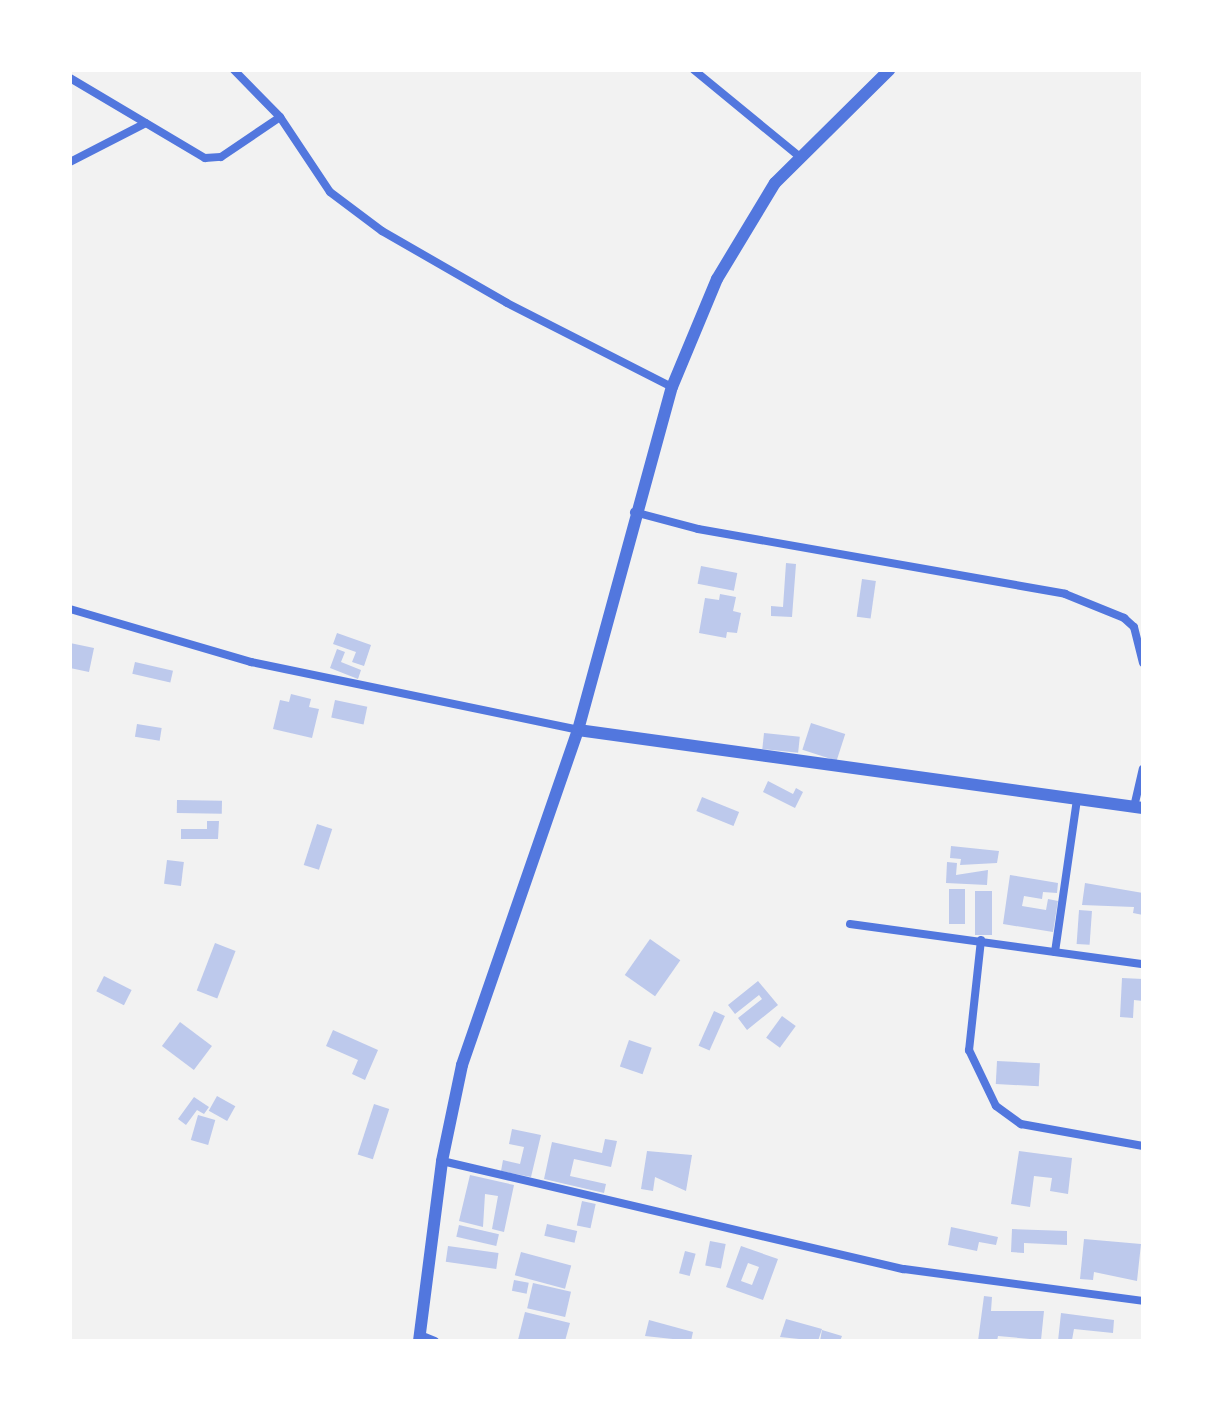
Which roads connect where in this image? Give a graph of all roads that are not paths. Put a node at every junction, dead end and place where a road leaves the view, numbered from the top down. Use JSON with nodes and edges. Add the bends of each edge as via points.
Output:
{"nodes":[{"id":1,"x":234,"y":70,"type":"edge"},
{"id":2,"x":694,"y":70,"type":"edge"},
{"id":3,"x":889,"y":70,"type":"edge"},
{"id":4,"x":70,"y":78,"type":"edge"},
{"id":5,"x":280,"y":117,"type":"junction"},
{"id":6,"x":146,"y":123,"type":"junction"},
{"id":7,"x":800,"y":157,"type":"junction"},
{"id":8,"x":70,"y":162,"type":"edge"},
{"id":9,"x":672,"y":387,"type":"junction"},
{"id":10,"x":634,"y":512,"type":"junction"},
{"id":11,"x":70,"y":609,"type":"edge"},
{"id":12,"x":1143,"y":663,"type":"edge"},
{"id":13,"x":578,"y":730,"type":"junction"},
{"id":14,"x":1143,"y":769,"type":"edge"},
{"id":15,"x":1077,"y":799,"type":"junction"},
{"id":16,"x":1139,"y":808,"type":"edge"},
{"id":17,"x":850,"y":924,"type":"dead end"},
{"id":18,"x":981,"y":940,"type":"junction"},
{"id":19,"x":1055,"y":952,"type":"junction"},
{"id":20,"x":1143,"y":964,"type":"edge"},
{"id":21,"x":1143,"y":1146,"type":"edge"},
{"id":22,"x":442,"y":1161,"type":"junction"},
{"id":23,"x":1143,"y":1301,"type":"edge"},
{"id":24,"x":420,"y":1338,"type":"edge"},
{"id":25,"x":435,"y":1341,"type":"edge"}],
"edges":[{"from":1,"to":5,"type":"street"},
{"from":2,"to":7,"type":"street"},
{"from":3,"to":7,"type":"street"},
{"from":4,"to":6,"type":"street"},
{"from":5,"to":6,"type":"street","via":[[210,159]]},
{"from":5,"to":9,"type":"street","via":[[330,192],[382,231],[507,303]]},
{"from":6,"to":8,"type":"street"},
{"from":7,"to":9,"type":"street","via":[[744,230]]},
{"from":9,"to":10,"type":"street"},
{"from":10,"to":12,"type":"street","via":[[698,529],[1065,594],[1124,618],[1134,627]]},
{"from":10,"to":13,"type":"street"},
{"from":11,"to":13,"type":"street","via":[[251,662]]},
{"from":13,"to":15,"type":"street"},
{"from":13,"to":22,"type":"street","via":[[462,1065]]},
{"from":14,"to":16,"type":"street"},
{"from":15,"to":16,"type":"street"},
{"from":15,"to":19,"type":"street"},
{"from":17,"to":18,"type":"street"},
{"from":18,"to":19,"type":"street"},
{"from":18,"to":21,"type":"street","via":[[969,1050],[996,1106],[1021,1124]]},
{"from":19,"to":20,"type":"street"},
{"from":22,"to":23,"type":"street","via":[[904,1269]]},
{"from":22,"to":24,"type":"street"},
{"from":24,"to":25,"type":"street"}]}
